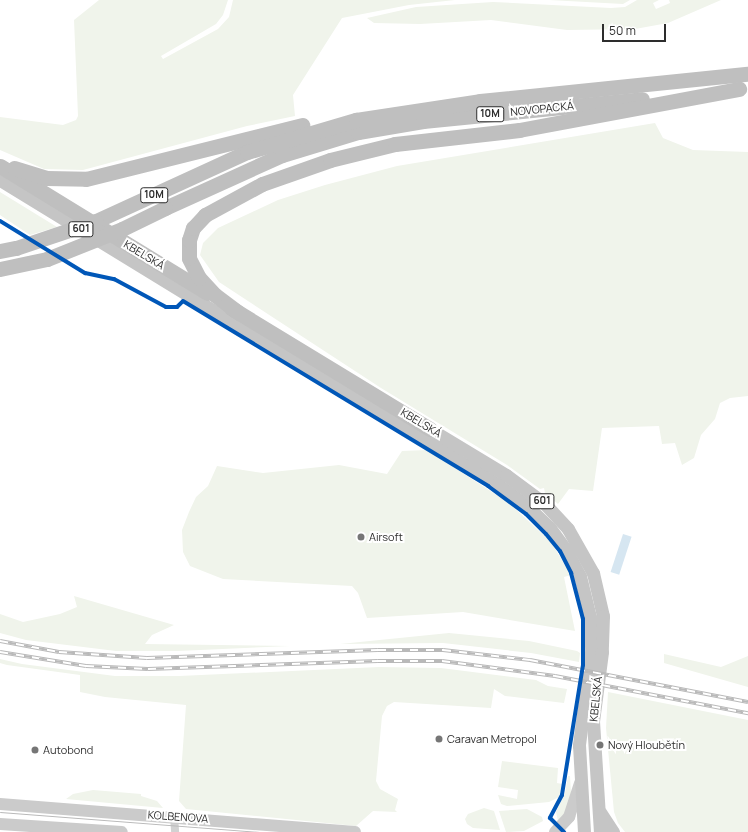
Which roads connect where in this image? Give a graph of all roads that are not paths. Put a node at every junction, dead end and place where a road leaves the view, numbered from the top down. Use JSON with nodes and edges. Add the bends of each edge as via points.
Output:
{"nodes":[{"id":1,"x":748,"y":74,"type":"edge"},
{"id":2,"x":743,"y":88,"type":"edge"},
{"id":3,"x":400,"y":112,"type":"junction"},
{"id":4,"x":0,"y":162,"type":"edge"},
{"id":5,"x":0,"y":166,"type":"edge"},
{"id":6,"x":0,"y":180,"type":"edge"},
{"id":7,"x":0,"y":251,"type":"edge"},
{"id":8,"x":0,"y":269,"type":"edge"},
{"id":9,"x":239,"y":313,"type":"junction"},
{"id":10,"x":430,"y":428,"type":"joint"},
{"id":11,"x":581,"y":782,"type":"junction"},
{"id":12,"x":0,"y":804,"type":"edge"},
{"id":13,"x":599,"y":810,"type":"junction"},
{"id":14,"x":174,"y":816,"type":"junction"},
{"id":15,"x":0,"y":824,"type":"edge"},
{"id":16,"x":122,"y":832,"type":"edge"},
{"id":17,"x":175,"y":832,"type":"edge"},
{"id":18,"x":355,"y":832,"type":"edge"},
{"id":19,"x":555,"y":832,"type":"edge"},
{"id":20,"x":584,"y":832,"type":"edge"},
{"id":21,"x":600,"y":832,"type":"edge"},
{"id":22,"x":613,"y":832,"type":"edge"}],
"edges":[{"from":1,"to":3,"type":"highway","name":"NOVOPACKÁ","number":"10M","via":[[480,101]]},
{"from":2,"to":8,"type":"highway","name":"NOVOPACKÁ","number":"10M","bridge":true,"via":[[385,127],[309,145],[247,170],[77,249],[35,262]]},
{"from":2,"to":9,"type":"highway","number":"10M","via":[[534,128],[389,146],[310,166],[262,184],[205,215],[196,223],[189,240],[189,258],[199,278]]},
{"from":3,"to":4,"type":"highway","number":"10M","via":[[332,119],[86,179],[47,178]]},
{"from":3,"to":7,"type":"highway","number":"10M","bridge":true,"via":[[308,133],[212,167],[62,234]]},
{"from":5,"to":9,"type":"highway","name":"KBELSKÁ","number":"601"},
{"from":6,"to":11,"type":"main road","name":"KBELSKÁ","number":"601","via":[[484,476],[517,498],[543,520],[558,537],[573,562],[585,591],[590,617],[591,652],[580,724]]},
{"from":9,"to":10,"type":"highway","name":"KBELSKÁ","number":"601"},
{"from":10,"to":13,"type":"main road","name":"KBELSKÁ","number":"601","via":[[506,475],[544,503],[568,529],[586,557],[598,589],[603,616],[602,652],[593,721]]},
{"from":11,"to":19,"type":"main road","via":[[568,817]]},
{"from":11,"to":20,"type":"main road","name":"KBELSKÁ","number":"601"},
{"from":12,"to":14,"type":"main road","name":"KOLBENOVA"},
{"from":13,"to":21,"type":"main road","name":"KBELSKÁ","number":"601"},
{"from":13,"to":22,"type":"main road"},
{"from":14,"to":17,"type":"street"},
{"from":14,"to":18,"type":"main road","name":"KOLBENOVA"},
{"from":15,"to":16,"type":"main road"}]}
